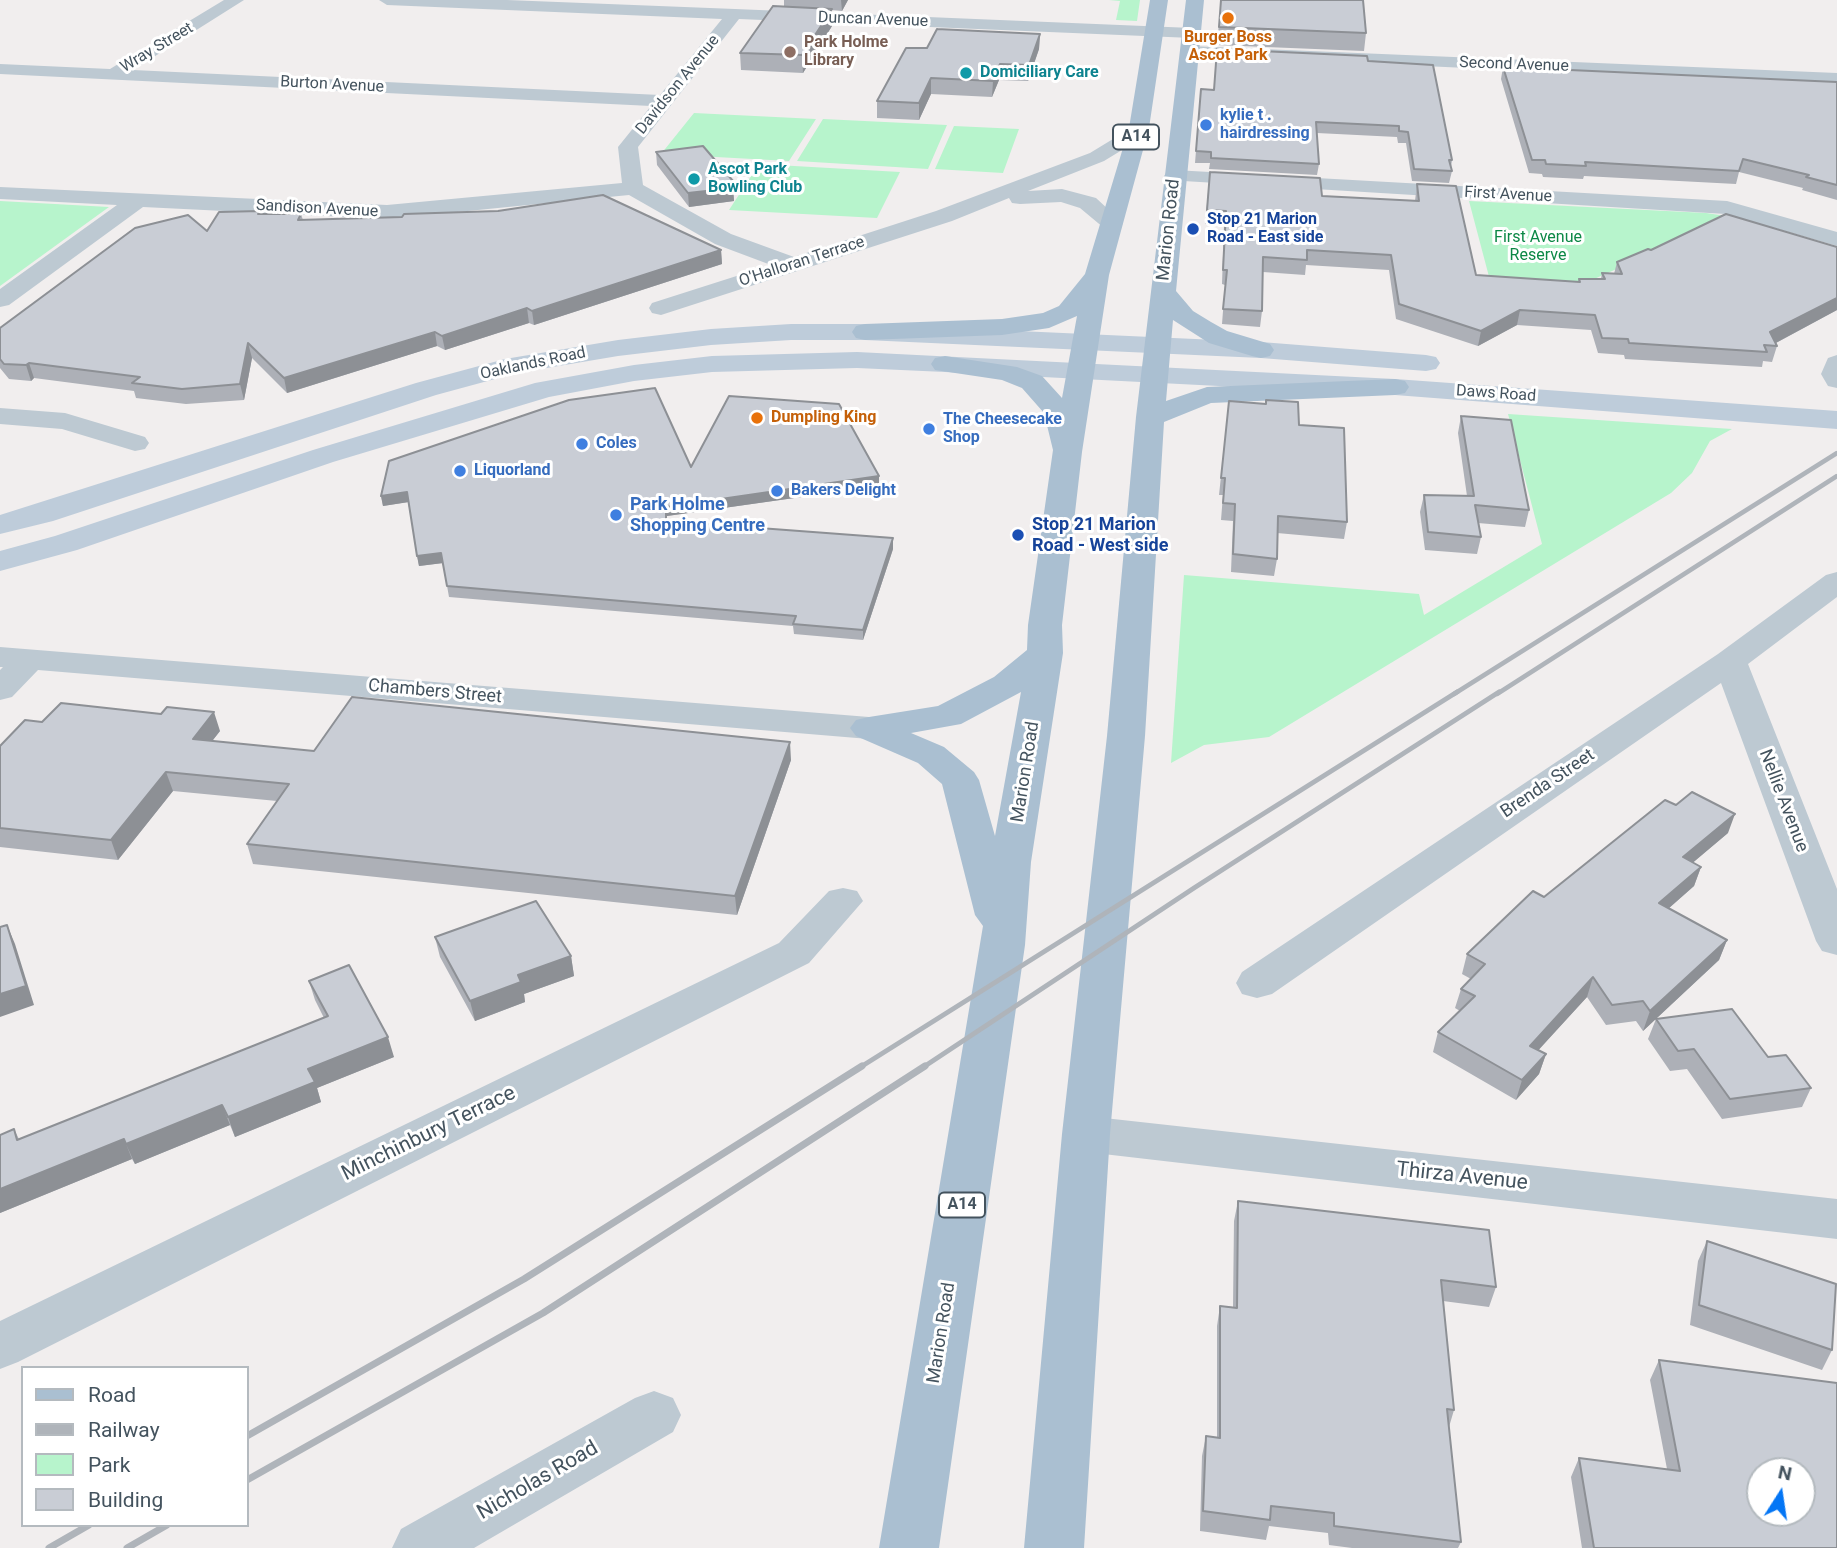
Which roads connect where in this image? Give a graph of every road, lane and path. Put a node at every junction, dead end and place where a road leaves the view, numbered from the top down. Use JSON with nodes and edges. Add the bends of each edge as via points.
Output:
{"nodes":[{"id":1,"x":236,"y":0,"type":"edge"},
{"id":2,"x":387,"y":0,"type":"edge"},
{"id":3,"x":1159,"y":0,"type":"edge"},
{"id":4,"x":1195,"y":0,"type":"edge"},
{"id":5,"x":736,"y":14,"type":"junction"},
{"id":6,"x":1154,"y":32,"type":"junction"},
{"id":7,"x":1191,"y":42,"type":"junction"},
{"id":8,"x":0,"y":69,"type":"edge"},
{"id":9,"x":114,"y":74,"type":"junction"},
{"id":10,"x":1837,"y":79,"type":"edge"},
{"id":11,"x":663,"y":101,"type":"junction"},
{"id":12,"x":1138,"y":132,"type":"junction"},
{"id":13,"x":1174,"y":176,"type":"junction"},
{"id":14,"x":633,"y":188,"type":"junction"},
{"id":15,"x":0,"y":193,"type":"edge"},
{"id":16,"x":136,"y":201,"type":"junction"},
{"id":17,"x":944,"y":216,"type":"junction"},
{"id":18,"x":1112,"y":223,"type":"junction"},
{"id":19,"x":1837,"y":239,"type":"edge"},
{"id":20,"x":794,"y":265,"type":"junction"},
{"id":21,"x":1097,"y":275,"type":"junction"},
{"id":22,"x":1163,"y":291,"type":"junction"},
{"id":23,"x":0,"y":300,"type":"edge"},
{"id":24,"x":661,"y":308,"type":"dead end"},
{"id":25,"x":866,"y":332,"type":"junction"},
{"id":26,"x":1087,"y":342,"type":"junction"},
{"id":27,"x":1158,"y":345,"type":"junction"},
{"id":28,"x":1261,"y":350,"type":"junction"},
{"id":29,"x":945,"y":363,"type":"junction"},
{"id":30,"x":1837,"y":363,"type":"edge"},
{"id":31,"x":1454,"y":365,"type":"dead end"},
{"id":32,"x":1082,"y":370,"type":"junction"},
{"id":33,"x":1155,"y":374,"type":"junction"},
{"id":34,"x":1632,"y":379,"type":"dead end"},
{"id":35,"x":1837,"y":380,"type":"edge"},
{"id":36,"x":1395,"y":387,"type":"junction"},
{"id":37,"x":1837,"y":394,"type":"edge"},
{"id":38,"x":0,"y":416,"type":"edge"},
{"id":39,"x":1150,"y":417,"type":"junction"},
{"id":40,"x":1837,"y":420,"type":"edge"},
{"id":41,"x":135,"y":443,"type":"dead end"},
{"id":42,"x":1067,"y":452,"type":"junction"},
{"id":43,"x":0,"y":525,"type":"edge"},
{"id":44,"x":0,"y":561,"type":"edge"},
{"id":45,"x":1837,"y":582,"type":"edge"},
{"id":46,"x":1045,"y":653,"type":"junction"},
{"id":47,"x":15,"y":658,"type":"edge"},
{"id":48,"x":1730,"y":661,"type":"junction"},
{"id":49,"x":0,"y":690,"type":"edge"},
{"id":50,"x":869,"y":728,"type":"junction"},
{"id":51,"x":843,"y":901,"type":"dead end"},
{"id":52,"x":1837,"y":941,"type":"edge"},
{"id":53,"x":1003,"y":944,"type":"junction"},
{"id":54,"x":1257,"y":983,"type":"dead end"},
{"id":55,"x":1086,"y":1134,"type":"junction"},
{"id":56,"x":1837,"y":1219,"type":"edge"},
{"id":57,"x":0,"y":1346,"type":"edge"},
{"id":58,"x":654,"y":1415,"type":"dead end"},
{"id":59,"x":421,"y":1548,"type":"edge"},
{"id":60,"x":909,"y":1548,"type":"edge"},
{"id":61,"x":1054,"y":1548,"type":"edge"}],
"edges":[{"from":1,"to":9,"type":"street","name":"Wray Street"},
{"from":2,"to":5,"type":"street","name":"Duncan Avenue"},
{"from":3,"to":6,"type":"main road","name":"Marion Road","number":"A14"},
{"from":4,"to":7,"type":"main road","name":"Marion Road","number":"A14"},
{"from":5,"to":6,"type":"street","name":"Duncan Avenue"},
{"from":5,"to":11,"type":"street","name":"Davidson Avenue"},
{"from":6,"to":7,"type":"street","name":"Duncan Avenue"},
{"from":6,"to":12,"type":"main road","name":"Marion Road","number":"A14"},
{"from":7,"to":10,"type":"street","name":"Second Avenue"},
{"from":7,"to":13,"type":"main road","name":"Marion Road","number":"A14"},
{"from":8,"to":9,"type":"street","name":"Burton Avenue"},
{"from":9,"to":11,"type":"street","name":"Burton Avenue"},
{"from":11,"to":14,"type":"street","name":"Davidson Avenue","via":[[628,147]]},
{"from":12,"to":17,"type":"street","name":"O'Halloran Terrace","via":[[1085,162]]},
{"from":12,"to":18,"type":"main road","name":"Marion Road","number":"A14"},
{"from":13,"to":19,"type":"street","name":"First Avenue","via":[[1727,208]]},
{"from":13,"to":22,"type":"main road","name":"Marion Road","number":"A14"},
{"from":14,"to":16,"type":"street","name":"Sandison Avenue","via":[[387,212]]},
{"from":14,"to":20,"type":"street","via":[[723,239]]},
{"from":15,"to":16,"type":"street","name":"Sandison Avenue"},
{"from":16,"to":23,"type":"street"},
{"from":17,"to":18,"type":"street","name":"O'Halloran Terrace","via":[[1026,197],[1062,195],[1088,203]]},
{"from":17,"to":20,"type":"street","name":"O'Halloran Terrace"},
{"from":18,"to":21,"type":"main road","name":"Marion Road","number":"A14"},
{"from":20,"to":24,"type":"street","name":"O'Halloran Terrace"},
{"from":21,"to":25,"type":"main road","via":[[1068,311],[1049,320],[1002,327]]},
{"from":21,"to":26,"type":"main road","name":"Marion Road","number":"A14"},
{"from":22,"to":27,"type":"main road","name":"Marion Road","number":"A14"},
{"from":22,"to":28,"type":"main road","via":[[1202,328]]},
{"from":25,"to":26,"type":"main road","name":"Oaklands Road"},
{"from":25,"to":43,"type":"main road","name":"Oaklands Road","via":[[711,337],[515,365]]},
{"from":26,"to":27,"type":"main road","name":"Oaklands Road"},
{"from":26,"to":32,"type":"main road","name":"Marion Road","number":"A14"},
{"from":27,"to":28,"type":"main road","name":"Daws Road"},
{"from":27,"to":33,"type":"main road","name":"Marion Road","number":"A14"},
{"from":28,"to":31,"type":"main road","name":"Daws Road"},
{"from":29,"to":32,"type":"main road","name":"Oaklands Road"},
{"from":29,"to":42,"type":"main road","via":[[1032,382],[1058,412]]},
{"from":29,"to":44,"type":"main road","name":"Oaklands Road","via":[[712,364],[545,389]]},
{"from":30,"to":35,"type":"street"},
{"from":32,"to":33,"type":"main road","name":"Oaklands Road"},
{"from":32,"to":42,"type":"main road","name":"Marion Road","number":"A14"},
{"from":33,"to":36,"type":"main road","name":"Daws Road"},
{"from":33,"to":39,"type":"main road","name":"Marion Road","number":"A14"},
{"from":34,"to":37,"type":"main road"},
{"from":36,"to":39,"type":"main road","via":[[1207,395]]},
{"from":36,"to":40,"type":"main road","name":"Daws Road"},
{"from":38,"to":41,"type":"street","via":[[65,421]]},
{"from":39,"to":55,"type":"main road","name":"Marion Road","number":"A14","via":[[1126,736]]},
{"from":42,"to":46,"type":"main road","name":"Marion Road","number":"A14"},
{"from":45,"to":48,"type":"street","name":"Brenda Street"},
{"from":46,"to":50,"type":"main road","via":[[1007,685],[948,716]]},
{"from":46,"to":53,"type":"main road","name":"Marion Road","number":"A14","via":[[1011,862]]},
{"from":47,"to":49,"type":"street"},
{"from":47,"to":50,"type":"street","name":"Chambers Street"},
{"from":48,"to":52,"type":"street","name":"Nellie Avenue"},
{"from":48,"to":54,"type":"street","name":"Brenda Street"},
{"from":50,"to":53,"type":"main road","via":[[930,755],[960,780]]},
{"from":51,"to":57,"type":"street","name":"Minchinbury Terrace","via":[[794,953]]},
{"from":53,"to":60,"type":"main road","name":"Marion Road","number":"A14"},
{"from":55,"to":56,"type":"street","name":"Thirza Avenue"},
{"from":55,"to":61,"type":"main road","name":"Marion Road","number":"A14"},
{"from":58,"to":59,"type":"street","name":"Nicholas Road"}]}
